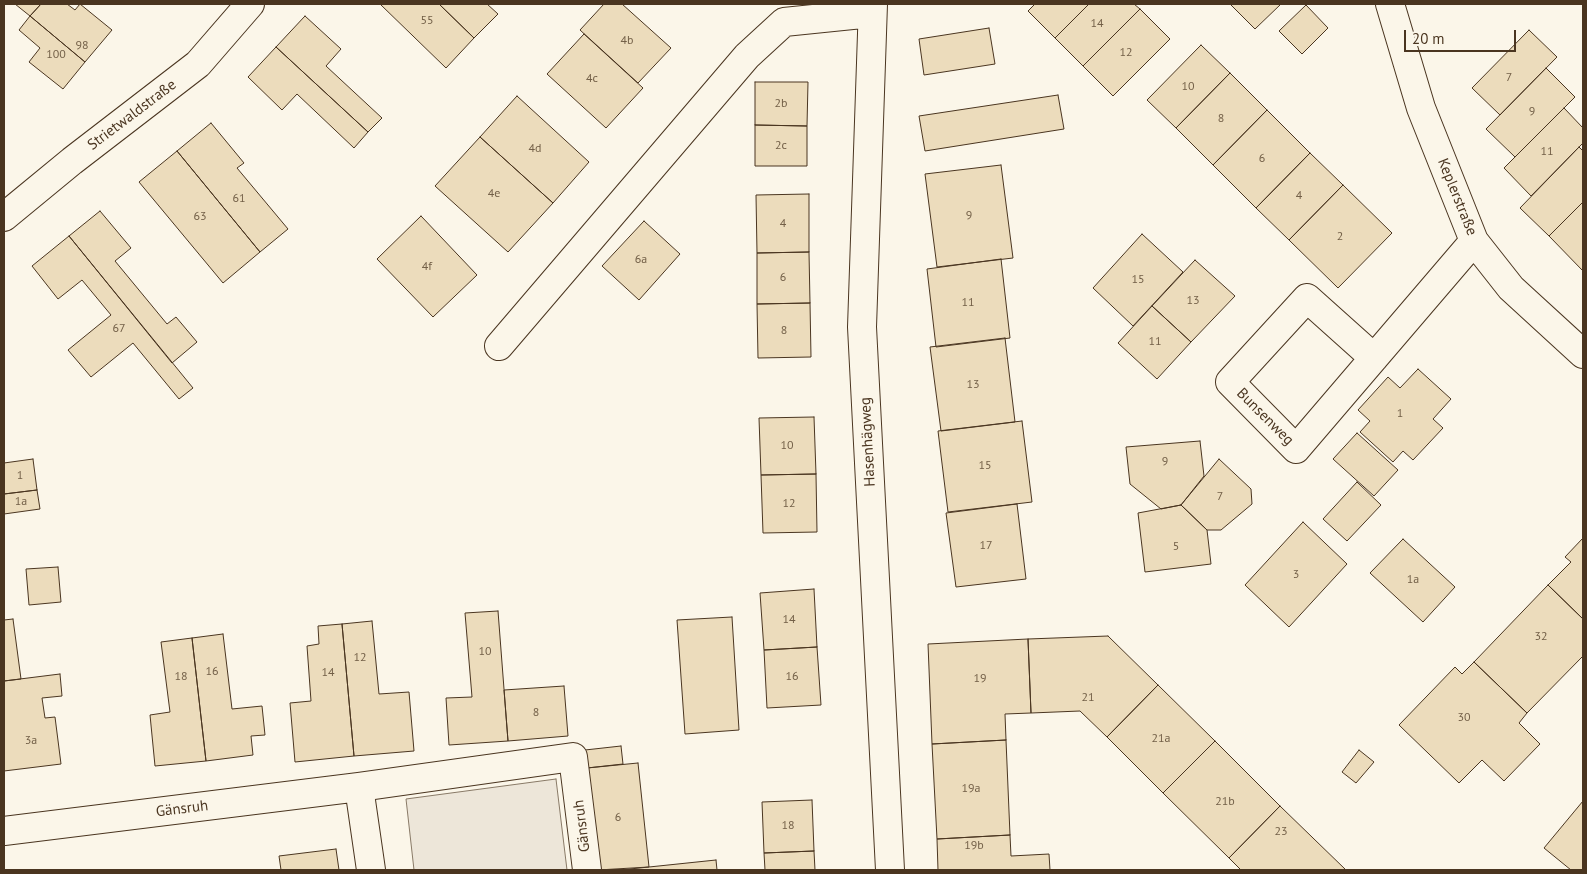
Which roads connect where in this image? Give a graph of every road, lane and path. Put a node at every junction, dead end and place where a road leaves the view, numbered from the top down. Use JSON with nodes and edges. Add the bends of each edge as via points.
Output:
{"nodes":[{"id":1,"x":250,"y":4,"type":"edge"},
{"id":2,"x":1390,"y":4,"type":"edge"},
{"id":3,"x":872,"y":9,"type":"edge"},
{"id":4,"x":4,"y":217,"type":"edge"},
{"id":5,"x":1474,"y":241,"type":"junction"},
{"id":6,"x":499,"y":346,"type":"dead end"},
{"id":7,"x":1583,"y":354,"type":"edge"},
{"id":8,"x":1374,"y":358,"type":"junction"},
{"id":9,"x":359,"y":787,"type":"junction"},
{"id":10,"x":4,"y":831,"type":"edge"},
{"id":11,"x":371,"y":870,"type":"edge"},
{"id":12,"x":587,"y":870,"type":"edge"},
{"id":13,"x":890,"y":870,"type":"edge"}],
"edges":[{"from":1,"to":4,"type":"street","name":"Strietwaldstraße","via":[[198,64]]},
{"from":2,"to":5,"type":"street","name":"Keplerstraße","via":[[1421,108]]},
{"from":3,"to":6,"type":"street","name":"Hasenhägweg","via":[[784,22],[747,56]]},
{"from":3,"to":13,"type":"street","name":"Hasenhägweg","via":[[862,327]]},
{"from":5,"to":7,"type":"street","name":"Keplerstraße","via":[[1511,288]]},
{"from":5,"to":8,"type":"street","name":"Bunsenweg"},
{"from":8,"to":8,"type":"street","name":"Bunsenweg","via":[[1296,449],[1230,382],[1307,298]]},
{"from":9,"to":10,"type":"street","name":"Gänsruh"},
{"from":9,"to":11,"type":"street"},
{"from":9,"to":12,"type":"street","name":"Gänsruh","via":[[573,757]]}]}
